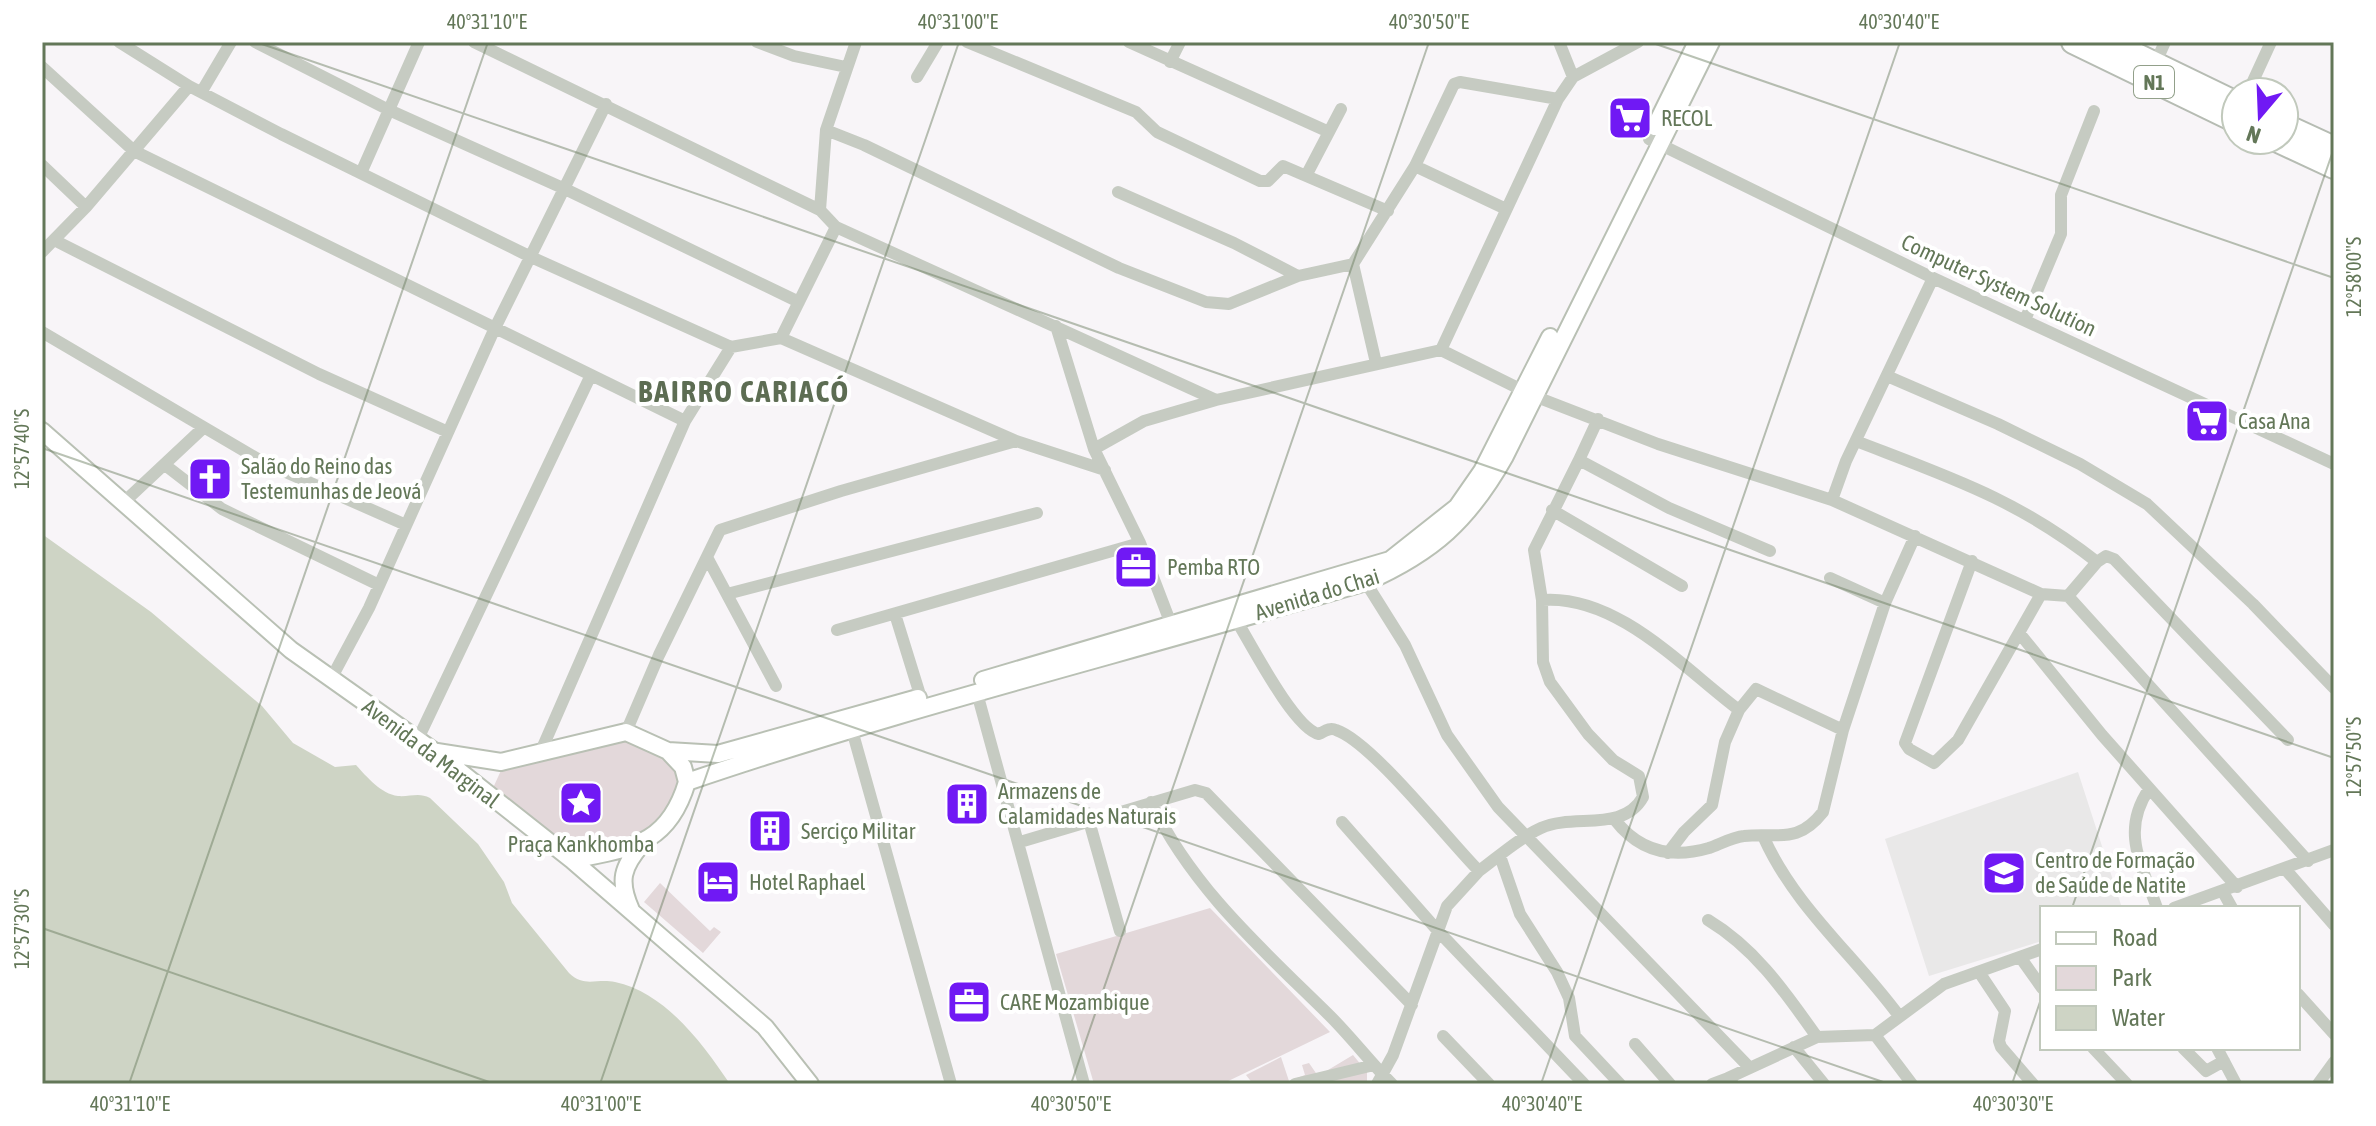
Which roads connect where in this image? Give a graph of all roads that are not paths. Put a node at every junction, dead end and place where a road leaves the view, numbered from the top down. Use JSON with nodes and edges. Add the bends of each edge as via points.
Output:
{"nodes":[{"id":1,"x":119,"y":42,"type":"edge"},
{"id":2,"x":231,"y":42,"type":"edge"},
{"id":3,"x":255,"y":42,"type":"edge"},
{"id":4,"x":419,"y":42,"type":"edge"},
{"id":5,"x":474,"y":42,"type":"edge"},
{"id":6,"x":757,"y":42,"type":"edge"},
{"id":7,"x":856,"y":42,"type":"edge"},
{"id":8,"x":938,"y":42,"type":"edge"},
{"id":9,"x":967,"y":42,"type":"edge"},
{"id":10,"x":1129,"y":42,"type":"edge"},
{"id":11,"x":1180,"y":42,"type":"edge"},
{"id":12,"x":1559,"y":42,"type":"edge"},
{"id":13,"x":1638,"y":42,"type":"edge"},
{"id":14,"x":1699,"y":42,"type":"edge"},
{"id":15,"x":2073,"y":42,"type":"edge"},
{"id":16,"x":2110,"y":42,"type":"edge"},
{"id":17,"x":2165,"y":42,"type":"edge"},
{"id":18,"x":2271,"y":42,"type":"edge"},
{"id":19,"x":1170,"y":62,"type":"junction"},
{"id":20,"x":2140,"y":63,"type":"junction"},
{"id":21,"x":42,"y":67,"type":"edge"},
{"id":22,"x":846,"y":67,"type":"junction"},
{"id":23,"x":2255,"y":76,"type":"edge"},
{"id":24,"x":917,"y":77,"type":"dead end"},
{"id":25,"x":1573,"y":77,"type":"junction"},
{"id":26,"x":189,"y":86,"type":"junction"},
{"id":27,"x":202,"y":91,"type":"junction"},
{"id":28,"x":2220,"y":96,"type":"edge"},
{"id":29,"x":1558,"y":99,"type":"junction"},
{"id":30,"x":606,"y":104,"type":"junction"},
{"id":31,"x":1341,"y":109,"type":"dead end"},
{"id":32,"x":389,"y":110,"type":"junction"},
{"id":33,"x":2094,"y":111,"type":"dead end"},
{"id":34,"x":2220,"y":111,"type":"edge"},
{"id":35,"x":826,"y":130,"type":"junction"},
{"id":36,"x":1329,"y":132,"type":"junction"},
{"id":37,"x":2300,"y":132,"type":"edge"},
{"id":38,"x":1654,"y":141,"type":"junction"},
{"id":39,"x":2334,"y":148,"type":"edge"},
{"id":40,"x":134,"y":151,"type":"junction"},
{"id":41,"x":2300,"y":151,"type":"edge"},
{"id":42,"x":42,"y":165,"type":"edge"},
{"id":43,"x":1415,"y":166,"type":"junction"},
{"id":44,"x":2334,"y":167,"type":"edge"},
{"id":45,"x":361,"y":173,"type":"junction"},
{"id":46,"x":1307,"y":174,"type":"junction"},
{"id":47,"x":565,"y":189,"type":"junction"},
{"id":48,"x":1118,"y":192,"type":"dead end"},
{"id":49,"x":86,"y":207,"type":"junction"},
{"id":50,"x":1506,"y":209,"type":"junction"},
{"id":51,"x":820,"y":210,"type":"junction"},
{"id":52,"x":1388,"y":211,"type":"junction"},
{"id":53,"x":836,"y":227,"type":"junction"},
{"id":54,"x":54,"y":240,"type":"junction"},
{"id":55,"x":42,"y":252,"type":"edge"},
{"id":56,"x":531,"y":257,"type":"junction"},
{"id":57,"x":1353,"y":264,"type":"junction"},
{"id":58,"x":1298,"y":276,"type":"junction"},
{"id":59,"x":1933,"y":278,"type":"junction"},
{"id":60,"x":799,"y":302,"type":"junction"},
{"id":61,"x":2025,"y":320,"type":"junction"},
{"id":62,"x":1056,"y":326,"type":"junction"},
{"id":63,"x":494,"y":330,"type":"junction"},
{"id":64,"x":42,"y":332,"type":"edge"},
{"id":65,"x":781,"y":338,"type":"junction"},
{"id":66,"x":731,"y":347,"type":"junction"},
{"id":67,"x":1441,"y":350,"type":"junction"},
{"id":68,"x":1376,"y":363,"type":"junction"},
{"id":69,"x":1887,"y":376,"type":"junction"},
{"id":70,"x":590,"y":377,"type":"junction"},
{"id":71,"x":1528,"y":393,"type":"junction"},
{"id":72,"x":1216,"y":400,"type":"junction"},
{"id":73,"x":1598,"y":419,"type":"junction"},
{"id":74,"x":685,"y":421,"type":"junction"},
{"id":75,"x":202,"y":429,"type":"junction"},
{"id":76,"x":42,"y":431,"type":"edge"},
{"id":77,"x":448,"y":432,"type":"junction"},
{"id":78,"x":1016,"y":441,"type":"junction"},
{"id":79,"x":1856,"y":441,"type":"junction"},
{"id":80,"x":1094,"y":449,"type":"junction"},
{"id":81,"x":1579,"y":460,"type":"junction"},
{"id":82,"x":2334,"y":463,"type":"edge"},
{"id":83,"x":165,"y":465,"type":"junction"},
{"id":84,"x":1105,"y":470,"type":"junction"},
{"id":85,"x":1832,"y":500,"type":"junction"},
{"id":86,"x":123,"y":503,"type":"junction"},
{"id":87,"x":1552,"y":510,"type":"junction"},
{"id":88,"x":1037,"y":513,"type":"dead end"},
{"id":89,"x":406,"y":525,"type":"junction"},
{"id":90,"x":1915,"y":536,"type":"junction"},
{"id":91,"x":1140,"y":543,"type":"junction"},
{"id":92,"x":1770,"y":551,"type":"dead end"},
{"id":93,"x":708,"y":559,"type":"junction"},
{"id":94,"x":1972,"y":561,"type":"junction"},
{"id":95,"x":2097,"y":562,"type":"junction"},
{"id":96,"x":1363,"y":576,"type":"junction"},
{"id":97,"x":1830,"y":578,"type":"dead end"},
{"id":98,"x":379,"y":585,"type":"junction"},
{"id":99,"x":1682,"y":586,"type":"dead end"},
{"id":100,"x":727,"y":594,"type":"junction"},
{"id":101,"x":2041,"y":594,"type":"junction"},
{"id":102,"x":2068,"y":596,"type":"junction"},
{"id":103,"x":1542,"y":600,"type":"junction"},
{"id":104,"x":1885,"y":603,"type":"junction"},
{"id":105,"x":895,"y":614,"type":"junction"},
{"id":106,"x":1235,"y":618,"type":"junction"},
{"id":107,"x":1171,"y":624,"type":"junction"},
{"id":108,"x":837,"y":630,"type":"dead end"},
{"id":109,"x":2020,"y":634,"type":"junction"},
{"id":110,"x":331,"y":679,"type":"junction"},
{"id":111,"x":776,"y":686,"type":"dead end"},
{"id":112,"x":2334,"y":688,"type":"edge"},
{"id":113,"x":977,"y":693,"type":"junction"},
{"id":114,"x":921,"y":698,"type":"junction"},
{"id":115,"x":1739,"y":710,"type":"junction"},
{"id":116,"x":852,"y":730,"type":"junction"},
{"id":117,"x":1843,"y":730,"type":"junction"},
{"id":118,"x":626,"y":732,"type":"junction"},
{"id":119,"x":418,"y":739,"type":"junction"},
{"id":120,"x":2288,"y":740,"type":"dead end"},
{"id":121,"x":541,"y":751,"type":"junction"},
{"id":122,"x":668,"y":751,"type":"junction"},
{"id":123,"x":435,"y":752,"type":"junction"},
{"id":124,"x":501,"y":762,"type":"junction"},
{"id":125,"x":687,"y":782,"type":"junction"},
{"id":126,"x":2149,"y":789,"type":"junction"},
{"id":127,"x":487,"y":795,"type":"junction"},
{"id":128,"x":1151,"y":802,"type":"junction"},
{"id":129,"x":1615,"y":820,"type":"junction"},
{"id":130,"x":1089,"y":821,"type":"junction"},
{"id":131,"x":1342,"y":822,"type":"dead end"},
{"id":132,"x":1527,"y":837,"type":"junction"},
{"id":133,"x":1764,"y":838,"type":"junction"},
{"id":134,"x":1020,"y":842,"type":"junction"},
{"id":135,"x":642,"y":844,"type":"junction"},
{"id":136,"x":2334,"y":850,"type":"edge"},
{"id":137,"x":1668,"y":853,"type":"junction"},
{"id":138,"x":1500,"y":856,"type":"junction"},
{"id":139,"x":572,"y":860,"type":"junction"},
{"id":140,"x":2308,"y":861,"type":"junction"},
{"id":141,"x":2286,"y":870,"type":"junction"},
{"id":142,"x":1479,"y":871,"type":"junction"},
{"id":143,"x":2237,"y":887,"type":"junction"},
{"id":144,"x":2223,"y":892,"type":"junction"},
{"id":145,"x":2156,"y":906,"type":"edge"},
{"id":146,"x":2180,"y":906,"type":"edge"},
{"id":147,"x":2231,"y":906,"type":"edge"},
{"id":148,"x":632,"y":912,"type":"junction"},
{"id":149,"x":1708,"y":920,"type":"dead end"},
{"id":150,"x":2334,"y":925,"type":"edge"},
{"id":151,"x":1120,"y":931,"type":"dead end"},
{"id":152,"x":1438,"y":931,"type":"junction"},
{"id":153,"x":2040,"y":950,"type":"edge"},
{"id":154,"x":2020,"y":957,"type":"junction"},
{"id":155,"x":1979,"y":972,"type":"junction"},
{"id":156,"x":2040,"y":985,"type":"edge"},
{"id":157,"x":2300,"y":996,"type":"edge"},
{"id":158,"x":1412,"y":1005,"type":"junction"},
{"id":159,"x":1899,"y":1016,"type":"junction"},
{"id":160,"x":2334,"y":1034,"type":"edge"},
{"id":161,"x":1875,"y":1035,"type":"junction"},
{"id":162,"x":1443,"y":1036,"type":"dead end"},
{"id":163,"x":1817,"y":1037,"type":"junction"},
{"id":164,"x":1635,"y":1044,"type":"dead end"},
{"id":165,"x":1794,"y":1047,"type":"junction"},
{"id":166,"x":2095,"y":1050,"type":"edge"},
{"id":167,"x":2185,"y":1050,"type":"edge"},
{"id":168,"x":2218,"y":1050,"type":"edge"},
{"id":169,"x":2224,"y":1061,"type":"junction"},
{"id":170,"x":2334,"y":1062,"type":"edge"},
{"id":171,"x":1374,"y":1065,"type":"junction"},
{"id":172,"x":1749,"y":1067,"type":"junction"},
{"id":173,"x":1384,"y":1081,"type":"edge"},
{"id":174,"x":1731,"y":1081,"type":"edge"},
{"id":175,"x":1614,"y":1082,"type":"edge"},
{"id":176,"x":810,"y":1084,"type":"edge"},
{"id":177,"x":951,"y":1084,"type":"edge"},
{"id":178,"x":1084,"y":1084,"type":"edge"},
{"id":179,"x":1295,"y":1084,"type":"edge"},
{"id":180,"x":1489,"y":1084,"type":"edge"},
{"id":181,"x":1584,"y":1084,"type":"edge"},
{"id":182,"x":1670,"y":1084,"type":"edge"},
{"id":183,"x":1712,"y":1084,"type":"edge"},
{"id":184,"x":1824,"y":1084,"type":"edge"},
{"id":185,"x":1912,"y":1084,"type":"edge"},
{"id":186,"x":2033,"y":1084,"type":"edge"},
{"id":187,"x":2127,"y":1084,"type":"edge"},
{"id":188,"x":2236,"y":1084,"type":"edge"},
{"id":189,"x":2318,"y":1084,"type":"edge"}],
"edges":[{"from":1,"to":26,"type":"street"},
{"from":2,"to":27,"type":"street"},
{"from":3,"to":32,"type":"street"},
{"from":4,"to":32,"type":"street"},
{"from":5,"to":30,"type":"street"},
{"from":6,"to":22,"type":"street"},
{"from":7,"to":22,"type":"street"},
{"from":8,"to":24,"type":"street"},
{"from":9,"to":46,"type":"street","via":[[1136,112],[1157,132],[1260,181],[1268,181],[1283,166]]},
{"from":10,"to":19,"type":"street"},
{"from":11,"to":19,"type":"street"},
{"from":12,"to":25,"type":"street"},
{"from":13,"to":25,"type":"street"},
{"from":14,"to":38,"type":"main road","name":"Avenida do Chai"},
{"from":15,"to":20,"type":"highway","number":"N1"},
{"from":16,"to":20,"type":"highway","number":"N1"},
{"from":17,"to":20,"type":"street"},
{"from":18,"to":23,"type":"street"},
{"from":19,"to":36,"type":"street"},
{"from":20,"to":28,"type":"highway","number":"N1"},
{"from":20,"to":34,"type":"highway","number":"N1"},
{"from":21,"to":40,"type":"street"},
{"from":22,"to":35,"type":"street"},
{"from":25,"to":29,"type":"street"},
{"from":26,"to":27,"type":"street"},
{"from":26,"to":40,"type":"street"},
{"from":27,"to":45,"type":"street"},
{"from":29,"to":43,"type":"street","via":[[1454,84]]},
{"from":29,"to":50,"type":"street"},
{"from":30,"to":47,"type":"street"},
{"from":30,"to":51,"type":"street"},
{"from":31,"to":36,"type":"street"},
{"from":32,"to":45,"type":"street"},
{"from":32,"to":47,"type":"street"},
{"from":33,"to":61,"type":"street","via":[[2061,195],[2061,234]]},
{"from":35,"to":51,"type":"street"},
{"from":35,"to":58,"type":"street","via":[[1119,268],[1206,302],[1229,304]]},
{"from":36,"to":46,"type":"street"},
{"from":37,"to":39,"type":"highway"},
{"from":38,"to":59,"type":"street","name":"Computer System Solution"},
{"from":38,"to":71,"type":"main road","name":"Avenida do Chai"},
{"from":40,"to":49,"type":"street"},
{"from":40,"to":63,"type":"street"},
{"from":41,"to":44,"type":"highway"},
{"from":42,"to":49,"type":"street"},
{"from":43,"to":50,"type":"street"},
{"from":43,"to":52,"type":"street"},
{"from":45,"to":56,"type":"street"},
{"from":46,"to":52,"type":"street"},
{"from":47,"to":56,"type":"street"},
{"from":47,"to":60,"type":"street"},
{"from":48,"to":58,"type":"street"},
{"from":49,"to":54,"type":"street"},
{"from":50,"to":67,"type":"street"},
{"from":51,"to":53,"type":"street"},
{"from":52,"to":57,"type":"street"},
{"from":53,"to":60,"type":"street"},
{"from":53,"to":62,"type":"street"},
{"from":54,"to":55,"type":"street"},
{"from":54,"to":77,"type":"street","via":[[319,374]]},
{"from":56,"to":63,"type":"street"},
{"from":56,"to":66,"type":"street"},
{"from":57,"to":58,"type":"street"},
{"from":57,"to":68,"type":"street"},
{"from":59,"to":61,"type":"street","name":"Computer System Solution"},
{"from":59,"to":69,"type":"street"},
{"from":60,"to":65,"type":"street"},
{"from":61,"to":82,"type":"street","name":"Computer System Solution"},
{"from":62,"to":72,"type":"street"},
{"from":62,"to":80,"type":"street"},
{"from":63,"to":70,"type":"street"},
{"from":63,"to":77,"type":"street"},
{"from":64,"to":75,"type":"street"},
{"from":65,"to":66,"type":"street"},
{"from":65,"to":78,"type":"street"},
{"from":66,"to":74,"type":"street"},
{"from":67,"to":68,"type":"street"},
{"from":67,"to":71,"type":"street"},
{"from":68,"to":72,"type":"street"},
{"from":69,"to":79,"type":"street"},
{"from":69,"to":112,"type":"street","via":[[2080,464],[2147,504]]},
{"from":70,"to":74,"type":"street"},
{"from":70,"to":119,"type":"street"},
{"from":71,"to":73,"type":"street"},
{"from":71,"to":96,"type":"main road","name":"Avenida do Chai","via":[[1457,507],[1407,550]]},
{"from":72,"to":80,"type":"street","via":[[1144,421]]},
{"from":73,"to":81,"type":"street"},
{"from":73,"to":85,"type":"street"},
{"from":74,"to":121,"type":"street"},
{"from":75,"to":83,"type":"street"},
{"from":75,"to":89,"type":"street"},
{"from":76,"to":86,"type":"main road","name":"Avenida da Marginal"},
{"from":77,"to":89,"type":"street"},
{"from":78,"to":84,"type":"street"},
{"from":78,"to":93,"type":"street","via":[[731,524],[720,530]]},
{"from":79,"to":85,"type":"street"},
{"from":79,"to":95,"type":"street","via":[[2023,509]]},
{"from":80,"to":84,"type":"street"},
{"from":81,"to":87,"type":"street"},
{"from":81,"to":92,"type":"street","via":[[1669,508]]},
{"from":83,"to":86,"type":"street"},
{"from":83,"to":98,"type":"street","via":[[222,509]]},
{"from":84,"to":91,"type":"street"},
{"from":85,"to":90,"type":"street"},
{"from":86,"to":110,"type":"main road","name":"Avenida da Marginal","via":[[237,606]]},
{"from":87,"to":99,"type":"street"},
{"from":87,"to":103,"type":"street","via":[[1534,550]]},
{"from":88,"to":100,"type":"street"},
{"from":89,"to":98,"type":"street"},
{"from":90,"to":94,"type":"street"},
{"from":90,"to":104,"type":"street"},
{"from":91,"to":105,"type":"street"},
{"from":91,"to":107,"type":"street"},
{"from":93,"to":100,"type":"street"},
{"from":93,"to":118,"type":"street"},
{"from":94,"to":101,"type":"street"},
{"from":94,"to":109,"type":"street","via":[[1905,746],[1938,763],[1958,740]]},
{"from":95,"to":102,"type":"street"},
{"from":95,"to":120,"type":"street","via":[[2106,556],[2121,564]]},
{"from":96,"to":106,"type":"main road","name":"Avenida do Chai"},
{"from":96,"to":107,"type":"main road","name":"Avenida do Chai"},
{"from":96,"to":132,"type":"street","via":[[1405,645],[1447,735],[1476,779]]},
{"from":97,"to":104,"type":"street"},
{"from":98,"to":110,"type":"street"},
{"from":100,"to":111,"type":"street"},
{"from":101,"to":102,"type":"street"},
{"from":101,"to":109,"type":"street"},
{"from":102,"to":140,"type":"street"},
{"from":103,"to":115,"type":"street","via":[[1571,599],[1608,612]]},
{"from":103,"to":129,"type":"street","via":[[1545,673],[1588,734],[1613,760],[1639,776],[1643,797]]},
{"from":104,"to":117,"type":"street"},
{"from":105,"to":108,"type":"street"},
{"from":105,"to":114,"type":"street"},
{"from":106,"to":113,"type":"main road","name":"Avenida do Chai"},
{"from":106,"to":142,"type":"street","via":[[1309,730],[1338,730],[1360,747],[1406,789]]},
{"from":107,"to":114,"type":"main road","name":"Avenida do Chai"},
{"from":109,"to":126,"type":"street"},
{"from":110,"to":119,"type":"main road","name":"Avenida da Marginal"},
{"from":113,"to":116,"type":"main road","name":"Avenida do Chai"},
{"from":113,"to":134,"type":"street"},
{"from":114,"to":122,"type":"main road","name":"Avenida do Chai","via":[[718,754]]},
{"from":115,"to":117,"type":"street","via":[[1761,688]]},
{"from":115,"to":137,"type":"street","via":[[1725,742],[1716,796]]},
{"from":116,"to":125,"type":"main road","name":"Avenida do Chai"},
{"from":116,"to":177,"type":"street"},
{"from":117,"to":133,"type":"street","via":[[1823,812],[1815,823],[1797,833]]},
{"from":118,"to":121,"type":"main road"},
{"from":118,"to":122,"type":"main road","name":"Avenida do Chai"},
{"from":119,"to":123,"type":"main road","name":"Avenida da Marginal"},
{"from":121,"to":124,"type":"main road"},
{"from":122,"to":125,"type":"main road","via":[[683,767]]},
{"from":123,"to":124,"type":"main road"},
{"from":123,"to":127,"type":"main road","name":"Avenida da Marginal"},
{"from":124,"to":127,"type":"main road"},
{"from":125,"to":135,"type":"main road","via":[[660,832]]},
{"from":126,"to":143,"type":"street"},
{"from":126,"to":145,"type":"street","via":[[2136,808],[2133,835]]},
{"from":127,"to":139,"type":"main road","name":"Avenida da Marginal"},
{"from":128,"to":130,"type":"street"},
{"from":128,"to":158,"type":"street","via":[[1195,790],[1210,795]]},
{"from":128,"to":171,"type":"street","via":[[1169,839],[1213,899]]},
{"from":129,"to":132,"type":"street","via":[[1564,822]]},
{"from":129,"to":137,"type":"street","via":[[1628,836]]},
{"from":130,"to":134,"type":"street"},
{"from":130,"to":151,"type":"street"},
{"from":131,"to":152,"type":"street"},
{"from":132,"to":138,"type":"street"},
{"from":132,"to":172,"type":"street"},
{"from":133,"to":137,"type":"street","via":[[1742,836],[1685,854]]},
{"from":133,"to":159,"type":"street","via":[[1802,902],[1870,975]]},
{"from":134,"to":178,"type":"street"},
{"from":135,"to":139,"type":"main road"},
{"from":135,"to":148,"type":"main road","via":[[622,875]]},
{"from":136,"to":140,"type":"street"},
{"from":138,"to":142,"type":"street"},
{"from":138,"to":175,"type":"street","via":[[1520,914],[1569,998],[1575,1036]]},
{"from":139,"to":148,"type":"main road","name":"Avenida da Marginal"},
{"from":140,"to":141,"type":"street"},
{"from":141,"to":143,"type":"street"},
{"from":141,"to":150,"type":"street"},
{"from":142,"to":152,"type":"street","via":[[1447,906]]},
{"from":143,"to":144,"type":"street"},
{"from":144,"to":146,"type":"street"},
{"from":144,"to":147,"type":"street"},
{"from":148,"to":176,"type":"main road","name":"Avenida da Marginal","via":[[765,1027]]},
{"from":149,"to":163,"type":"street","via":[[1750,951]]},
{"from":152,"to":158,"type":"street"},
{"from":152,"to":181,"type":"street"},
{"from":153,"to":154,"type":"street"},
{"from":154,"to":155,"type":"street"},
{"from":154,"to":156,"type":"street"},
{"from":155,"to":159,"type":"street","via":[[1944,984]]},
{"from":155,"to":186,"type":"street","via":[[2005,1011],[2001,1047]]},
{"from":157,"to":160,"type":"street"},
{"from":158,"to":173,"type":"street"},
{"from":159,"to":161,"type":"street"},
{"from":161,"to":163,"type":"street"},
{"from":161,"to":185,"type":"street"},
{"from":162,"to":180,"type":"street"},
{"from":163,"to":165,"type":"street"},
{"from":164,"to":182,"type":"street"},
{"from":165,"to":172,"type":"street"},
{"from":165,"to":184,"type":"street"},
{"from":166,"to":187,"type":"street"},
{"from":167,"to":169,"type":"street","via":[[2206,1071]]},
{"from":168,"to":169,"type":"street"},
{"from":169,"to":188,"type":"street"},
{"from":170,"to":189,"type":"street"},
{"from":171,"to":173,"type":"street"},
{"from":171,"to":179,"type":"street"},
{"from":172,"to":174,"type":"street"},
{"from":174,"to":183,"type":"street"}]}
